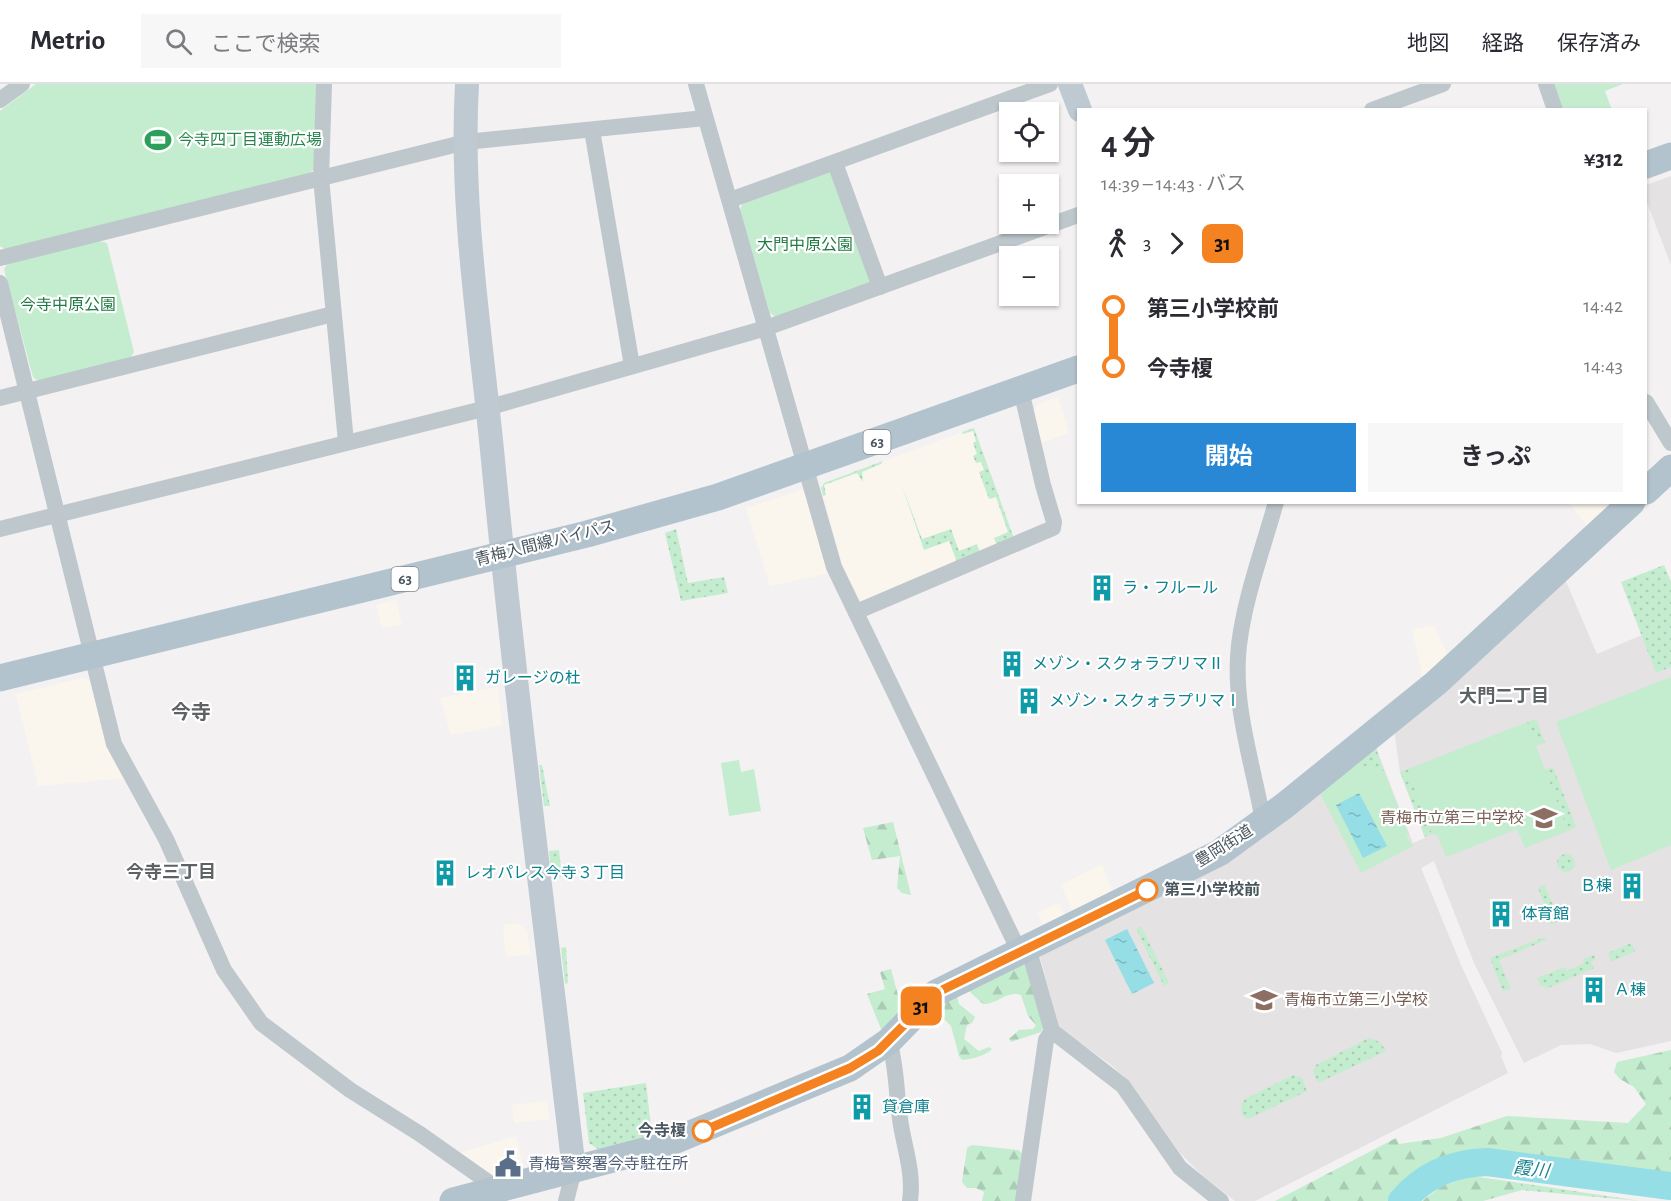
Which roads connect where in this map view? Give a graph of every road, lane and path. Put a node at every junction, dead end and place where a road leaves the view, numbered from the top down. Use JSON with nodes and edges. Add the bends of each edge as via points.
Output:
{"nodes":[{"id":1,"x":22,"y":84,"type":"edge"},
{"id":2,"x":324,"y":84,"type":"edge"},
{"id":3,"x":467,"y":84,"type":"edge"},
{"id":4,"x":696,"y":84,"type":"edge"},
{"id":5,"x":1050,"y":84,"type":"edge"},
{"id":6,"x":1070,"y":84,"type":"edge"},
{"id":7,"x":1443,"y":84,"type":"edge"},
{"id":8,"x":1546,"y":84,"type":"edge"},
{"id":9,"x":1423,"y":87,"type":"edge"},
{"id":10,"x":0,"y":100,"type":"edge"},
{"id":11,"x":1079,"y":108,"type":"edge"},
{"id":12,"x":1376,"y":108,"type":"edge"},
{"id":13,"x":1554,"y":108,"type":"edge"},
{"id":14,"x":705,"y":118,"type":"junction"},
{"id":15,"x":592,"y":130,"type":"junction"},
{"id":16,"x":466,"y":142,"type":"junction"},
{"id":17,"x":1671,"y":156,"type":"edge"},
{"id":18,"x":835,"y":163,"type":"junction"},
{"id":19,"x":1647,"y":165,"type":"edge"},
{"id":20,"x":321,"y":178,"type":"junction"},
{"id":21,"x":730,"y":200,"type":"junction"},
{"id":22,"x":1077,"y":215,"type":"edge"},
{"id":23,"x":0,"y":258,"type":"edge"},
{"id":24,"x":0,"y":282,"type":"edge"},
{"id":25,"x":880,"y":287,"type":"junction"},
{"id":26,"x":333,"y":314,"type":"junction"},
{"id":27,"x":766,"y":328,"type":"junction"},
{"id":28,"x":632,"y":366,"type":"junction"},
{"id":29,"x":1077,"y":369,"type":"edge"},
{"id":30,"x":1021,"y":390,"type":"junction"},
{"id":31,"x":28,"y":391,"type":"junction"},
{"id":32,"x":0,"y":398,"type":"edge"},
{"id":33,"x":1647,"y":404,"type":"edge"},
{"id":34,"x":488,"y":408,"type":"junction"},
{"id":35,"x":346,"y":442,"type":"junction"},
{"id":36,"x":1671,"y":443,"type":"edge"},
{"id":37,"x":807,"y":467,"type":"junction"},
{"id":38,"x":1671,"y":468,"type":"edge"},
{"id":39,"x":1647,"y":490,"type":"edge"},
{"id":40,"x":1275,"y":504,"type":"edge"},
{"id":41,"x":1630,"y":504,"type":"edge"},
{"id":42,"x":58,"y":514,"type":"junction"},
{"id":43,"x":0,"y":529,"type":"edge"},
{"id":44,"x":502,"y":555,"type":"junction"},
{"id":45,"x":856,"y":612,"type":"junction"},
{"id":46,"x":92,"y":655,"type":"junction"},
{"id":47,"x":0,"y":678,"type":"edge"},
{"id":48,"x":1263,"y":821,"type":"junction"},
{"id":49,"x":1024,"y":949,"type":"junction"},
{"id":50,"x":1052,"y":1031,"type":"junction"},
{"id":51,"x":889,"y":1041,"type":"junction"},
{"id":52,"x":574,"y":1170,"type":"junction"},
{"id":53,"x":498,"y":1189,"type":"junction"},
{"id":54,"x":453,"y":1201,"type":"edge"},
{"id":55,"x":566,"y":1201,"type":"edge"},
{"id":56,"x":910,"y":1201,"type":"edge"},
{"id":57,"x":1023,"y":1201,"type":"edge"},
{"id":58,"x":1221,"y":1201,"type":"edge"}],
"edges":[{"from":1,"to":10,"type":"street"},
{"from":2,"to":20,"type":"street"},
{"from":3,"to":16,"type":"street"},
{"from":4,"to":14,"type":"street"},
{"from":5,"to":18,"type":"street"},
{"from":6,"to":11,"type":"street"},
{"from":7,"to":9,"type":"street"},
{"from":8,"to":13,"type":"street"},
{"from":9,"to":12,"type":"street"},
{"from":14,"to":15,"type":"street"},
{"from":14,"to":21,"type":"street"},
{"from":15,"to":16,"type":"street"},
{"from":15,"to":28,"type":"street"},
{"from":16,"to":20,"type":"street"},
{"from":16,"to":34,"type":"street","via":[[471,248]]},
{"from":17,"to":19,"type":"main road"},
{"from":18,"to":21,"type":"street"},
{"from":18,"to":25,"type":"street"},
{"from":20,"to":23,"type":"street"},
{"from":20,"to":26,"type":"street"},
{"from":21,"to":27,"type":"street"},
{"from":22,"to":25,"type":"street"},
{"from":24,"to":31,"type":"street"},
{"from":25,"to":27,"type":"street"},
{"from":26,"to":31,"type":"street"},
{"from":26,"to":35,"type":"street"},
{"from":27,"to":28,"type":"street"},
{"from":27,"to":37,"type":"street"},
{"from":28,"to":34,"type":"street"},
{"from":29,"to":30,"type":"main road","name":"青梅入間線バイパス","number":"63"},
{"from":30,"to":37,"type":"main road","name":"青梅入間線バイパス","number":"63"},
{"from":30,"to":45,"type":"street","via":[[1053,528]]},
{"from":31,"to":32,"type":"street"},
{"from":31,"to":42,"type":"street"},
{"from":33,"to":36,"type":"street"},
{"from":34,"to":35,"type":"street"},
{"from":34,"to":44,"type":"street"},
{"from":35,"to":42,"type":"street"},
{"from":37,"to":44,"type":"main road","name":"青梅入間線バイパス","number":"63","via":[[718,497]]},
{"from":37,"to":45,"type":"street","via":[[834,567]]},
{"from":38,"to":39,"type":"main road"},
{"from":40,"to":48,"type":"street","via":[[1246,606],[1238,659],[1245,741]]},
{"from":41,"to":48,"type":"main road","name":"豊岡街道","via":[[1443,677]]},
{"from":42,"to":43,"type":"street"},
{"from":42,"to":46,"type":"street"},
{"from":44,"to":46,"type":"main road","name":"青梅入間線バイパス","number":"63"},
{"from":44,"to":52,"type":"street"},
{"from":45,"to":49,"type":"street"},
{"from":46,"to":47,"type":"main road","name":"青梅入間線バイパス","number":"63"},
{"from":46,"to":53,"type":"street","via":[[114,744],[166,839],[224,970],[246,1004],[261,1023],[350,1090]]},
{"from":48,"to":49,"type":"main road","name":"豊岡街道","via":[[1218,853]]},
{"from":49,"to":50,"type":"street"},
{"from":49,"to":51,"type":"main road","name":"豊岡街道","via":[[929,998]]},
{"from":50,"to":57,"type":"street","via":[[1046,1040]]},
{"from":50,"to":58,"type":"street","via":[[1123,1086],[1180,1168]]},
{"from":51,"to":52,"type":"main road","name":"豊岡街道","via":[[850,1068],[753,1110],[659,1147]]},
{"from":51,"to":56,"type":"street","via":[[911,1168]]},
{"from":52,"to":53,"type":"main road","name":"豊岡街道"},
{"from":52,"to":55,"type":"street"},
{"from":53,"to":54,"type":"main road","name":"豊岡街道"}]}
